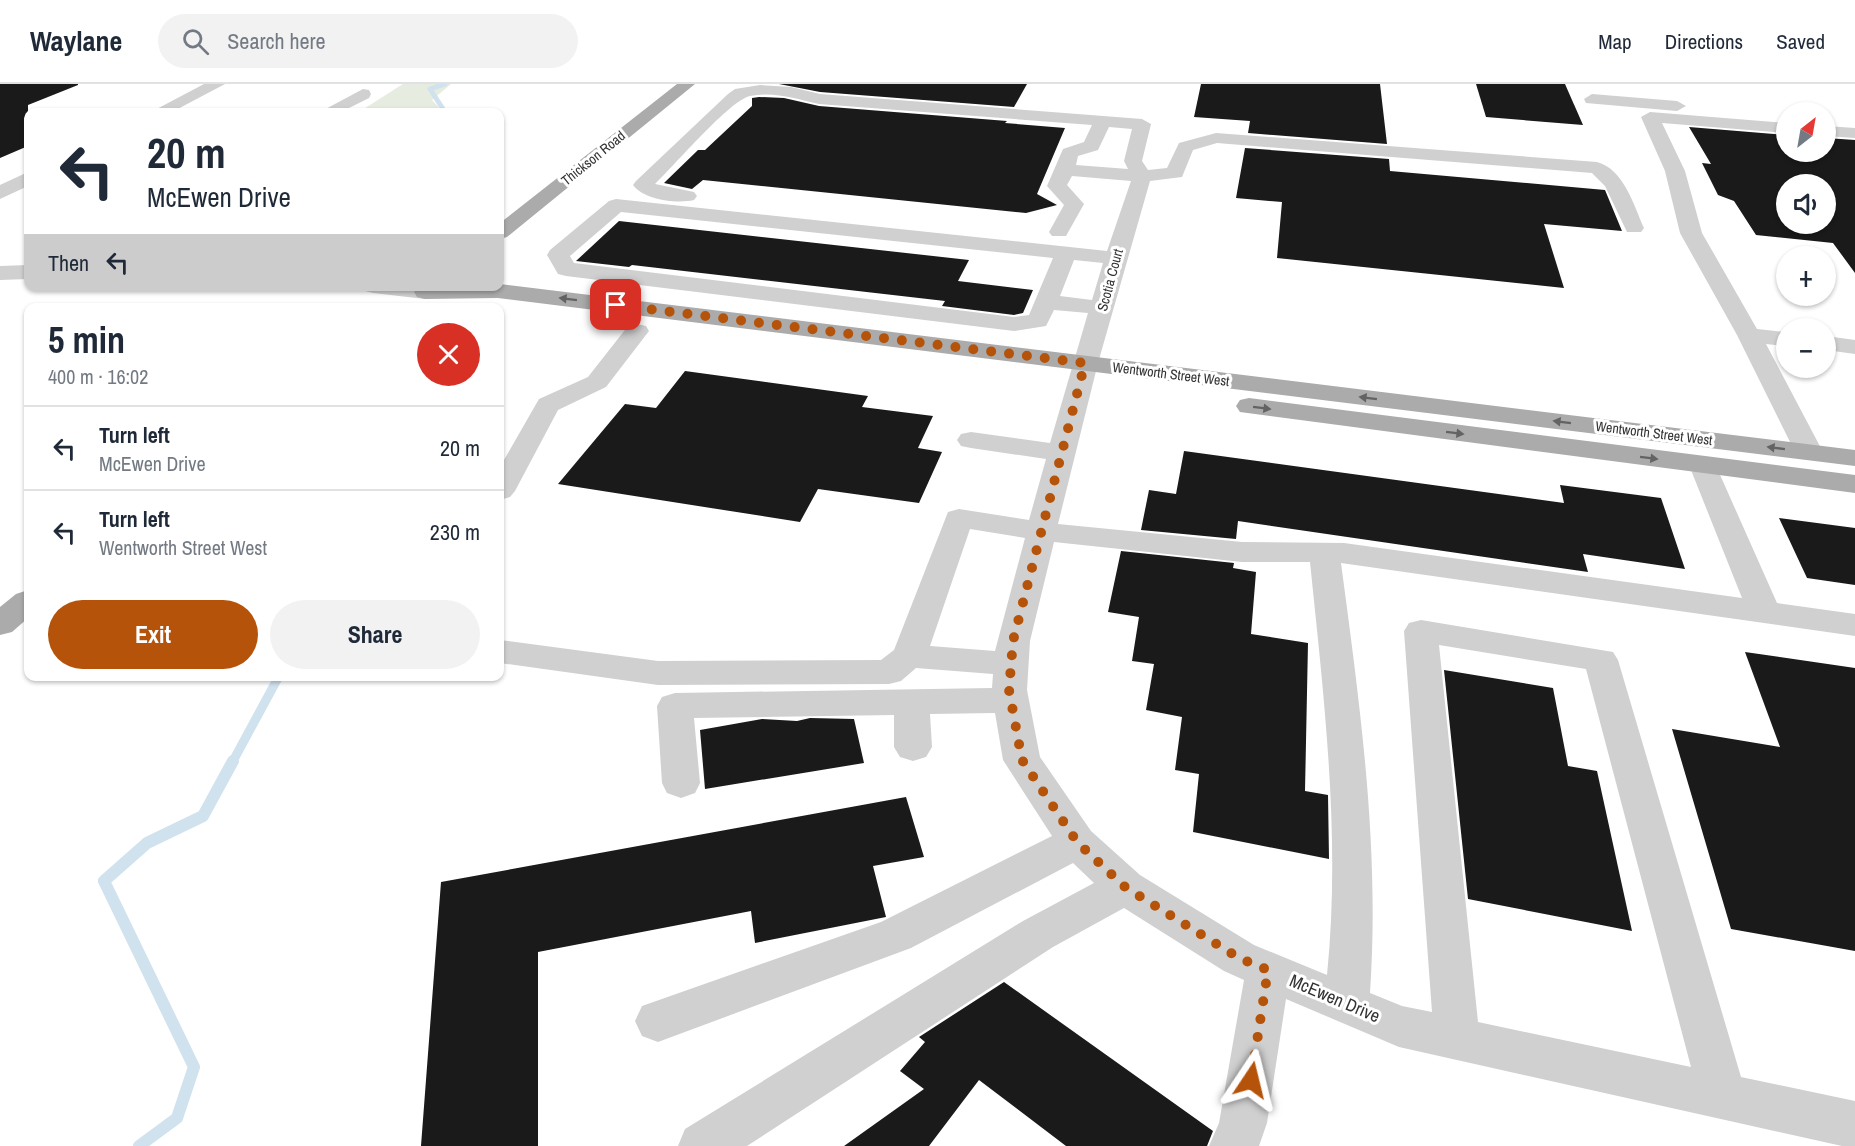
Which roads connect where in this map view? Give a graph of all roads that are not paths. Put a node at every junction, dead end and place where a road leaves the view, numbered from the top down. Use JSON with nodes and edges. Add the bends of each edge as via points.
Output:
{"nodes":[{"id":1,"x":217,"y":84,"type":"edge"},
{"id":2,"x":687,"y":84,"type":"edge"},
{"id":3,"x":363,"y":94,"type":"dead end"},
{"id":4,"x":1592,"y":99,"type":"dead end"},
{"id":5,"x":168,"y":108,"type":"edge"},
{"id":6,"x":337,"y":108,"type":"edge"},
{"id":7,"x":1776,"y":113,"type":"edge"},
{"id":8,"x":1836,"y":118,"type":"edge"},
{"id":9,"x":1855,"y":119,"type":"edge"},
{"id":10,"x":1103,"y":120,"type":"junction"},
{"id":11,"x":1776,"y":127,"type":"edge"},
{"id":12,"x":1836,"y":132,"type":"edge"},
{"id":13,"x":1855,"y":133,"type":"edge"},
{"id":14,"x":1065,"y":170,"type":"junction"},
{"id":15,"x":1142,"y":176,"type":"junction"},
{"id":16,"x":24,"y":180,"type":"edge"},
{"id":17,"x":0,"y":193,"type":"edge"},
{"id":18,"x":709,"y":195,"type":"dead end"},
{"id":19,"x":1634,"y":228,"type":"dead end"},
{"id":20,"x":504,"y":230,"type":"edge"},
{"id":21,"x":1036,"y":230,"type":"dead end"},
{"id":22,"x":1080,"y":234,"type":"dead end"},
{"id":23,"x":1062,"y":243,"type":"junction"},
{"id":24,"x":1112,"y":244,"type":"junction"},
{"id":25,"x":24,"y":272,"type":"edge"},
{"id":26,"x":0,"y":273,"type":"edge"},
{"id":27,"x":426,"y":291,"type":"edge"},
{"id":28,"x":433,"y":291,"type":"edge"},
{"id":29,"x":498,"y":291,"type":"edge"},
{"id":30,"x":1046,"y":302,"type":"junction"},
{"id":31,"x":411,"y":303,"type":"edge"},
{"id":32,"x":458,"y":303,"type":"edge"},
{"id":33,"x":1102,"y":308,"type":"junction"},
{"id":34,"x":504,"y":314,"type":"edge"},
{"id":35,"x":637,"y":331,"type":"junction"},
{"id":36,"x":1749,"y":335,"type":"junction"},
{"id":37,"x":1776,"y":338,"type":"edge"},
{"id":38,"x":1836,"y":344,"type":"edge"},
{"id":39,"x":1855,"y":347,"type":"edge"},
{"id":40,"x":1082,"y":374,"type":"junction"},
{"id":41,"x":971,"y":440,"type":"dead end"},
{"id":42,"x":1809,"y":452,"type":"junction"},
{"id":43,"x":1061,"y":453,"type":"junction"},
{"id":44,"x":1855,"y":458,"type":"edge"},
{"id":45,"x":1702,"y":465,"type":"junction"},
{"id":46,"x":504,"y":484,"type":"edge"},
{"id":47,"x":1855,"y":484,"type":"edge"},
{"id":48,"x":1041,"y":531,"type":"junction"},
{"id":49,"x":1324,"y":552,"type":"junction"},
{"id":50,"x":1764,"y":612,"type":"junction"},
{"id":51,"x":1855,"y":625,"type":"edge"},
{"id":52,"x":504,"y":653,"type":"edge"},
{"id":53,"x":909,"y":656,"type":"junction"},
{"id":54,"x":1011,"y":682,"type":"junction"},
{"id":55,"x":911,"y":702,"type":"junction"},
{"id":56,"x":913,"y":747,"type":"dead end"},
{"id":57,"x":681,"y":783,"type":"dead end"},
{"id":58,"x":1077,"y":842,"type":"junction"},
{"id":59,"x":1125,"y":887,"type":"junction"},
{"id":60,"x":1268,"y":970,"type":"junction"},
{"id":61,"x":1347,"y":1004,"type":"junction"},
{"id":62,"x":658,"y":1021,"type":"dead end"},
{"id":63,"x":1457,"y":1038,"type":"junction"},
{"id":64,"x":1723,"y":1096,"type":"junction"},
{"id":65,"x":1855,"y":1125,"type":"edge"},
{"id":66,"x":703,"y":1146,"type":"edge"},
{"id":67,"x":1234,"y":1146,"type":"edge"}],
"edges":[{"from":1,"to":5,"type":"street"},
{"from":2,"to":20,"type":"main road","name":"Thickson Road"},
{"from":3,"to":6,"type":"street"},
{"from":4,"to":7,"type":"street"},
{"from":8,"to":9,"type":"street"},
{"from":10,"to":14,"type":"street","via":[[1092,146],[1070,153]]},
{"from":10,"to":15,"type":"street","via":[[1142,124],[1133,161]]},
{"from":10,"to":18,"type":"street","via":[[819,99],[764,90],[739,93],[643,185],[656,192]]},
{"from":11,"to":36,"type":"street","via":[[1650,117],[1675,171],[1691,233]]},
{"from":12,"to":13,"type":"street"},
{"from":14,"to":15,"type":"street"},
{"from":14,"to":23,"type":"street","via":[[1057,186],[1074,204]]},
{"from":15,"to":19,"type":"street","via":[[1175,172],[1185,147],[1216,138],[1597,168],[1614,184]]},
{"from":15,"to":24,"type":"street","name":"Scotia Court"},
{"from":16,"to":17,"type":"street"},
{"from":21,"to":23,"type":"street"},
{"from":22,"to":23,"type":"street"},
{"from":23,"to":24,"type":"street"},
{"from":23,"to":30,"type":"street"},
{"from":23,"to":30,"type":"street","via":[[616,205],[558,255],[566,269],[1014,324],[1038,321]]},
{"from":24,"to":33,"type":"street","name":"Scotia Court"},
{"from":25,"to":26,"type":"street"},
{"from":27,"to":31,"type":"main road"},
{"from":28,"to":32,"type":"main road"},
{"from":40,"to":29,"type":"main road","name":"Wentworth Street West","one_way":true},
{"from":30,"to":33,"type":"street"},
{"from":33,"to":40,"type":"street","name":"Scotia Court"},
{"from":34,"to":35,"type":"main road","name":"Wentworth Street West"},
{"from":35,"to":40,"type":"main road","name":"Wentworth Street West"},
{"from":35,"to":46,"type":"street","via":[[597,382],[548,405]]},
{"from":36,"to":37,"type":"street"},
{"from":36,"to":42,"type":"street"},
{"from":38,"to":39,"type":"street"},
{"from":42,"to":40,"type":"main road","name":"Wentworth Street West","one_way":true},
{"from":40,"to":43,"type":"street","name":"McEwen Drive"},
{"from":40,"to":45,"type":"main road","name":"Wentworth Street West","one_way":true},
{"from":41,"to":43,"type":"street"},
{"from":42,"to":44,"type":"main road","name":"Wentworth Street West"},
{"from":43,"to":48,"type":"street","name":"McEwen Drive"},
{"from":45,"to":47,"type":"main road","name":"Wentworth Street West"},
{"from":45,"to":50,"type":"street"},
{"from":48,"to":49,"type":"street","via":[[1242,552]]},
{"from":48,"to":53,"type":"street","via":[[959,518]]},
{"from":48,"to":54,"type":"street","name":"McEwen Drive","via":[[1013,641]]},
{"from":49,"to":50,"type":"street"},
{"from":49,"to":61,"type":"street","via":[[1342,700],[1350,811],[1353,913]]},
{"from":50,"to":51,"type":"street"},
{"from":52,"to":53,"type":"street","via":[[658,673],[889,672]]},
{"from":53,"to":54,"type":"street"},
{"from":54,"to":55,"type":"street"},
{"from":54,"to":58,"type":"street","name":"McEwen Drive","via":[[1022,760]]},
{"from":55,"to":56,"type":"street"},
{"from":55,"to":57,"type":"street","via":[[675,706]]},
{"from":58,"to":59,"type":"street","name":"McEwen Drive"},
{"from":58,"to":62,"type":"street","via":[[896,935]]},
{"from":59,"to":60,"type":"street","name":"McEwen Drive","via":[[1239,958]]},
{"from":59,"to":66,"type":"street","via":[[1038,934]]},
{"from":60,"to":61,"type":"street","name":"McEwen Drive"},
{"from":60,"to":67,"type":"street","via":[[1243,1123]]},
{"from":61,"to":63,"type":"street","name":"McEwen Drive","via":[[1399,1026]]},
{"from":63,"to":64,"type":"street","name":"McEwen Drive"},
{"from":63,"to":64,"type":"street","via":[[1421,631],[1601,660]]},
{"from":64,"to":65,"type":"street","name":"McEwen Drive"}]}
